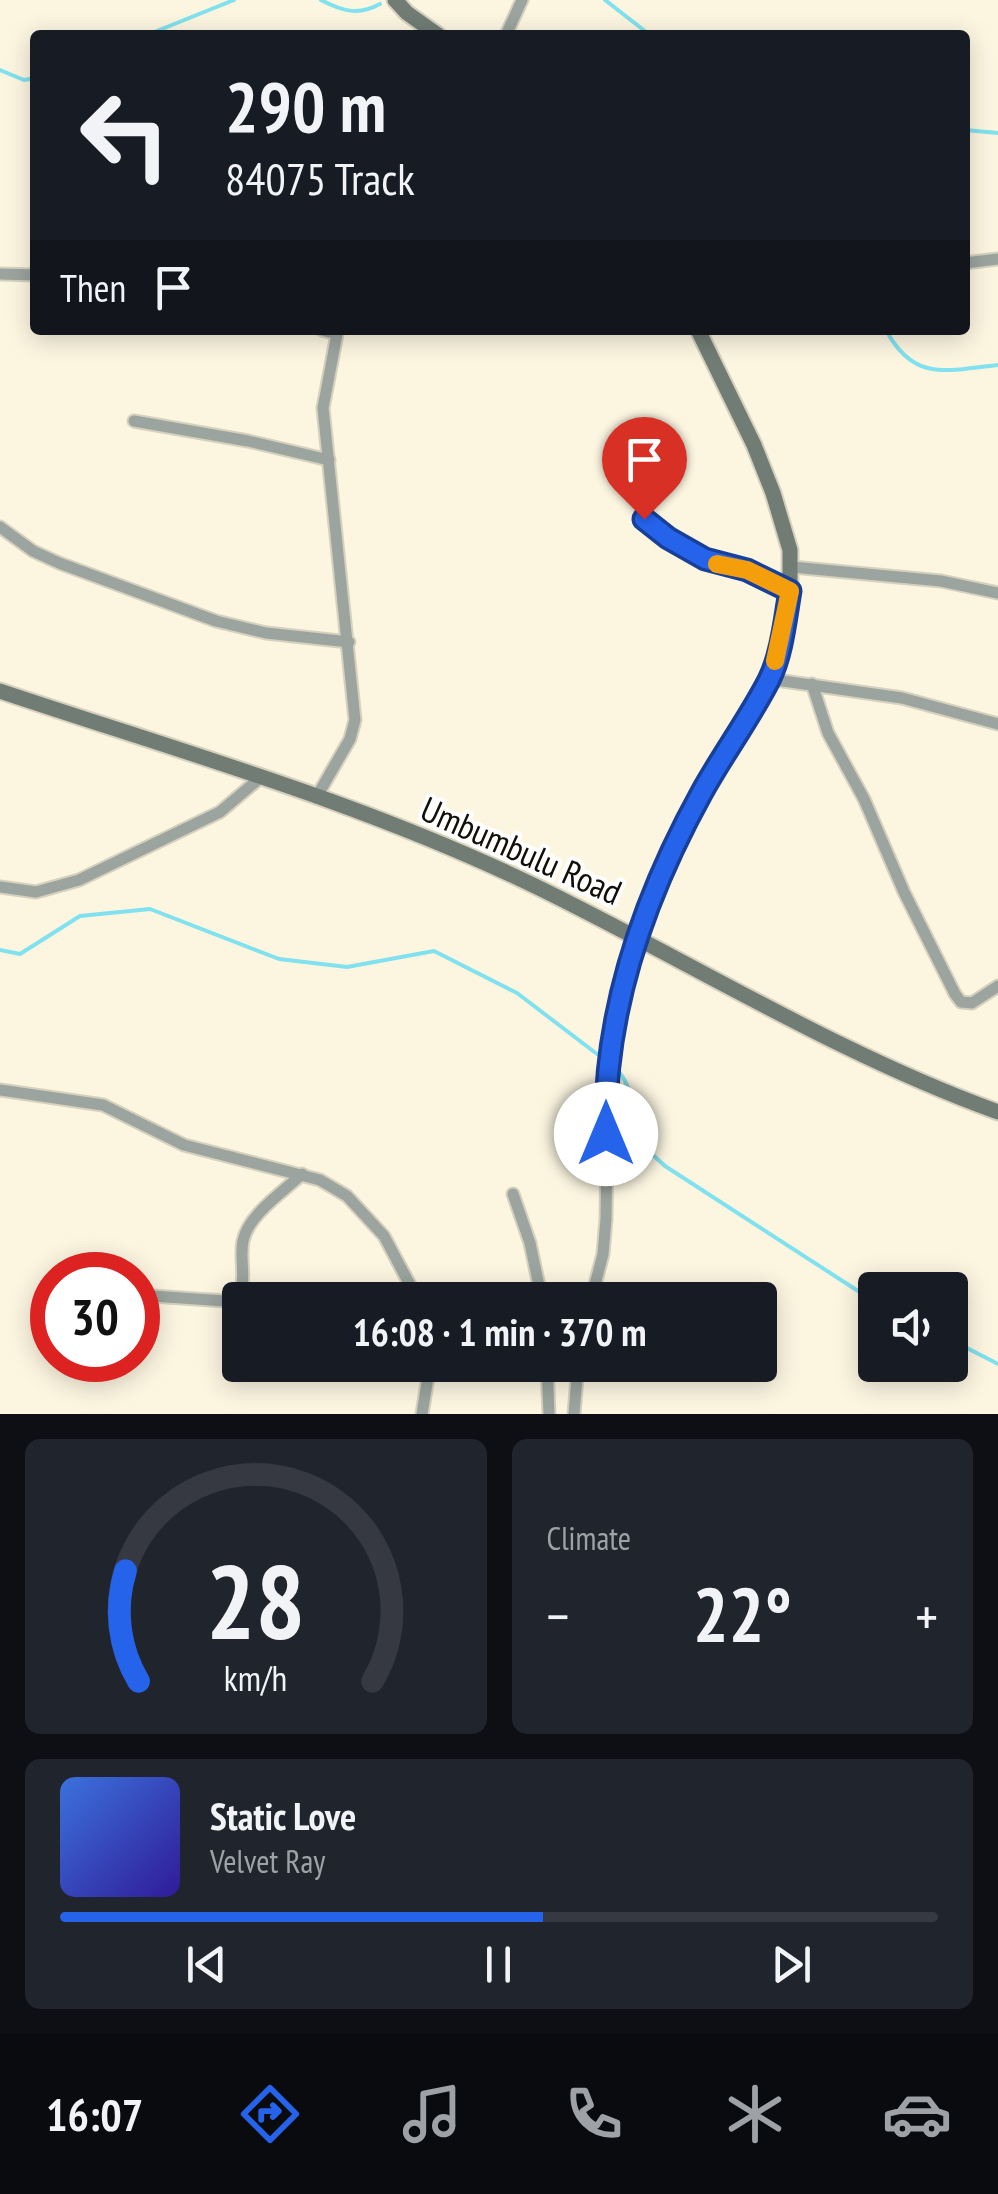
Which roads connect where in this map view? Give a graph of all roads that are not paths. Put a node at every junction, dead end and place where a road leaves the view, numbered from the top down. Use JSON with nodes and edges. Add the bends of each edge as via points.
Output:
{"nodes":[{"id":1,"x":395,"y":0,"type":"edge"},
{"id":2,"x":522,"y":0,"type":"edge"},
{"id":3,"x":431,"y":30,"type":"edge"},
{"id":4,"x":508,"y":30,"type":"edge"},
{"id":5,"x":998,"y":259,"type":"edge"},
{"id":6,"x":970,"y":262,"type":"edge"},
{"id":7,"x":0,"y":274,"type":"edge"},
{"id":8,"x":30,"y":275,"type":"edge"},
{"id":9,"x":336,"y":335,"type":"edge"},
{"id":10,"x":700,"y":335,"type":"edge"},
{"id":11,"x":134,"y":421,"type":"dead end"},
{"id":12,"x":329,"y":460,"type":"junction"},
{"id":13,"x":644,"y":519,"type":"dead end"},
{"id":14,"x":0,"y":526,"type":"edge"},
{"id":15,"x":792,"y":567,"type":"junction"},
{"id":16,"x":790,"y":591,"type":"junction"},
{"id":17,"x":998,"y":593,"type":"edge"},
{"id":18,"x":348,"y":642,"type":"junction"},
{"id":19,"x":770,"y":679,"type":"junction"},
{"id":20,"x":812,"y":684,"type":"junction"},
{"id":21,"x":0,"y":691,"type":"edge"},
{"id":22,"x":998,"y":724,"type":"edge"},
{"id":23,"x":260,"y":778,"type":"junction"},
{"id":24,"x":316,"y":798,"type":"junction"},
{"id":25,"x":0,"y":886,"type":"edge"},
{"id":26,"x":636,"y":937,"type":"junction"},
{"id":27,"x":998,"y":986,"type":"edge"},
{"id":28,"x":0,"y":1090,"type":"edge"},
{"id":29,"x":998,"y":1112,"type":"edge"},
{"id":30,"x":302,"y":1174,"type":"junction"},
{"id":31,"x":513,"y":1194,"type":"dead end"},
{"id":32,"x":408,"y":1282,"type":"edge"},
{"id":33,"x":538,"y":1282,"type":"edge"},
{"id":34,"x":596,"y":1282,"type":"edge"},
{"id":35,"x":160,"y":1296,"type":"edge"},
{"id":36,"x":427,"y":1382,"type":"edge"},
{"id":37,"x":548,"y":1382,"type":"edge"},
{"id":38,"x":577,"y":1382,"type":"edge"},
{"id":39,"x":422,"y":1414,"type":"edge"},
{"id":40,"x":549,"y":1414,"type":"edge"},
{"id":41,"x":574,"y":1414,"type":"edge"}],
"edges":[{"from":1,"to":3,"type":"main road"},
{"from":2,"to":4,"type":"street"},
{"from":5,"to":6,"type":"street"},
{"from":7,"to":8,"type":"street"},
{"from":9,"to":12,"type":"street","via":[[323,408]]},
{"from":10,"to":15,"type":"main road","via":[[754,445]]},
{"from":11,"to":12,"type":"street"},
{"from":12,"to":18,"type":"street"},
{"from":13,"to":16,"type":"street","via":[[705,559]]},
{"from":14,"to":18,"type":"street","via":[[59,563],[216,621]]},
{"from":15,"to":16,"type":"main road"},
{"from":15,"to":17,"type":"street","via":[[941,580]]},
{"from":16,"to":19,"type":"main road"},
{"from":18,"to":24,"type":"street","via":[[355,720]]},
{"from":19,"to":20,"type":"street"},
{"from":19,"to":26,"type":"main road","via":[[701,793]]},
{"from":20,"to":22,"type":"street","via":[[902,698]]},
{"from":20,"to":27,"type":"street","via":[[828,733],[955,994],[972,1004]]},
{"from":21,"to":23,"type":"main road","name":"Umbumbulu Road"},
{"from":23,"to":24,"type":"main road","name":"Umbumbulu Road"},
{"from":23,"to":25,"type":"street","via":[[220,812],[80,880],[36,892]]},
{"from":24,"to":26,"type":"main road","name":"Umbumbulu Road","via":[[432,840]]},
{"from":26,"to":29,"type":"main road","name":"Umbumbulu Road","via":[[864,1054]]},
{"from":26,"to":34,"type":"street","via":[[608,1068],[606,1219]]},
{"from":28,"to":30,"type":"street","via":[[103,1104],[184,1145]]},
{"from":30,"to":32,"type":"street","via":[[332,1186],[368,1217]]},
{"from":30,"to":35,"type":"street","via":[[244,1234],[237,1297],[225,1302]]},
{"from":31,"to":33,"type":"street"},
{"from":36,"to":39,"type":"street"},
{"from":37,"to":40,"type":"street"},
{"from":38,"to":41,"type":"street"}]}
